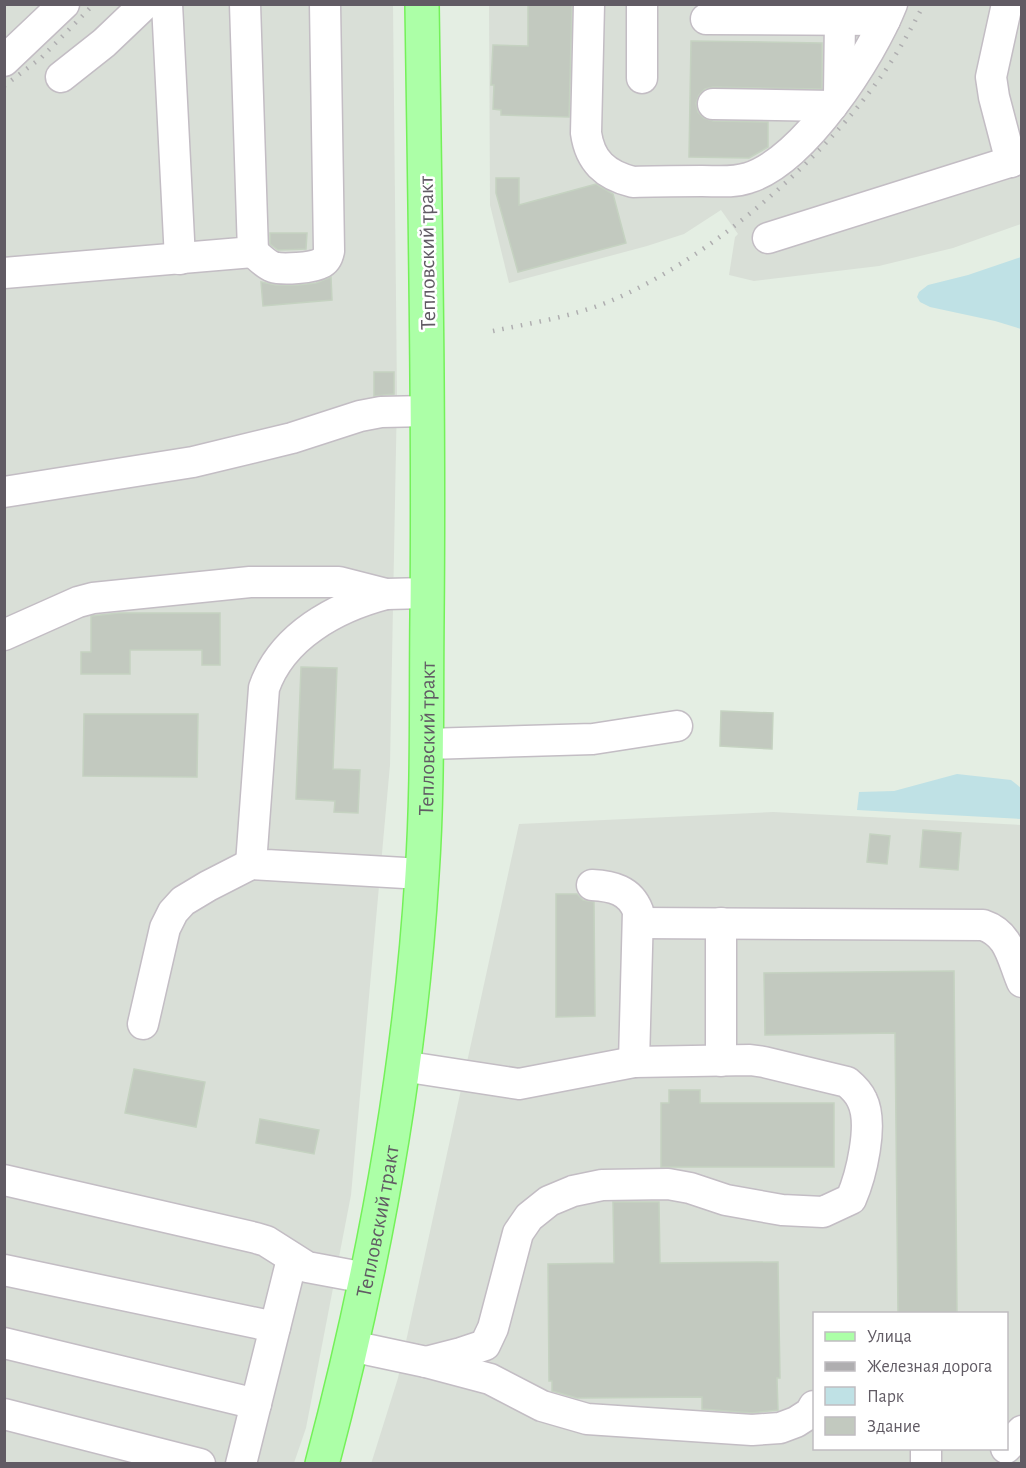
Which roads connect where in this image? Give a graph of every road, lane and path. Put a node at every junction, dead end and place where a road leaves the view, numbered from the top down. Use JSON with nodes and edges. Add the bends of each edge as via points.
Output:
{"nodes":[{"id":1,"x":64,"y":4,"type":"edge"},
{"id":2,"x":146,"y":4,"type":"edge"},
{"id":3,"x":167,"y":4,"type":"edge"},
{"id":4,"x":245,"y":4,"type":"edge"},
{"id":5,"x":325,"y":4,"type":"edge"},
{"id":6,"x":422,"y":4,"type":"edge"},
{"id":7,"x":589,"y":4,"type":"edge"},
{"id":8,"x":642,"y":4,"type":"edge"},
{"id":9,"x":1007,"y":4,"type":"edge"},
{"id":10,"x":889,"y":12,"type":"edge"},
{"id":11,"x":706,"y":19,"type":"dead end"},
{"id":12,"x":840,"y":20,"type":"junction"},
{"id":13,"x":4,"y":61,"type":"edge"},
{"id":14,"x":61,"y":77,"type":"dead end"},
{"id":15,"x":642,"y":78,"type":"dead end"},
{"id":16,"x":835,"y":100,"type":"junction"},
{"id":17,"x":713,"y":104,"type":"dead end"},
{"id":18,"x":778,"y":105,"type":"junction"},
{"id":19,"x":1016,"y":160,"type":"edge"},
{"id":20,"x":778,"y":161,"type":"junction"},
{"id":21,"x":768,"y":238,"type":"dead end"},
{"id":22,"x":253,"y":252,"type":"junction"},
{"id":23,"x":180,"y":259,"type":"junction"},
{"id":24,"x":4,"y":273,"type":"edge"},
{"id":25,"x":428,"y":411,"type":"junction"},
{"id":26,"x":4,"y":492,"type":"edge"},
{"id":27,"x":427,"y":593,"type":"junction"},
{"id":28,"x":386,"y":594,"type":"junction"},
{"id":29,"x":4,"y":635,"type":"edge"},
{"id":30,"x":677,"y":726,"type":"dead end"},
{"id":31,"x":427,"y":744,"type":"junction"},
{"id":32,"x":251,"y":864,"type":"junction"},
{"id":33,"x":423,"y":874,"type":"junction"},
{"id":34,"x":592,"y":885,"type":"dead end"},
{"id":35,"x":639,"y":923,"type":"junction"},
{"id":36,"x":721,"y":923,"type":"junction"},
{"id":37,"x":1022,"y":982,"type":"edge"},
{"id":38,"x":143,"y":1024,"type":"dead end"},
{"id":39,"x":721,"y":1061,"type":"junction"},
{"id":40,"x":634,"y":1062,"type":"junction"},
{"id":41,"x":402,"y":1066,"type":"junction"},
{"id":42,"x":4,"y":1180,"type":"edge"},
{"id":43,"x":292,"y":1258,"type":"junction"},
{"id":44,"x":4,"y":1270,"type":"edge"},
{"id":45,"x":366,"y":1278,"type":"junction"},
{"id":46,"x":275,"y":1327,"type":"junction"},
{"id":47,"x":4,"y":1343,"type":"edge"},
{"id":48,"x":351,"y":1346,"type":"junction"},
{"id":49,"x":426,"y":1362,"type":"junction"},
{"id":50,"x":256,"y":1404,"type":"junction"},
{"id":51,"x":813,"y":1408,"type":"edge"},
{"id":52,"x":4,"y":1414,"type":"edge"},
{"id":53,"x":1022,"y":1431,"type":"edge"},
{"id":54,"x":1008,"y":1446,"type":"edge"},
{"id":55,"x":1004,"y":1450,"type":"edge"},
{"id":56,"x":200,"y":1464,"type":"edge"},
{"id":57,"x":241,"y":1464,"type":"edge"},
{"id":58,"x":322,"y":1464,"type":"edge"},
{"id":59,"x":992,"y":1464,"type":"edge"}],
"edges":[{"from":1,"to":13,"type":"lane"},
{"from":2,"to":14,"type":"lane"},
{"from":3,"to":23,"type":"lane"},
{"from":4,"to":22,"type":"lane"},
{"from":5,"to":22,"type":"lane","via":[[327,258],[312,266],[281,268],[269,265]]},
{"from":6,"to":25,"type":"main road","name":"Тепловский тракт"},
{"from":7,"to":20,"type":"lane","via":[[586,133],[592,156],[609,172],[633,182],[735,181]]},
{"from":8,"to":15,"type":"lane"},
{"from":9,"to":19,"type":"lane","via":[[991,77]]},
{"from":10,"to":12,"type":"lane"},
{"from":10,"to":16,"type":"lane","via":[[876,39]]},
{"from":11,"to":12,"type":"lane"},
{"from":12,"to":16,"type":"lane"},
{"from":16,"to":18,"type":"lane"},
{"from":16,"to":20,"type":"lane"},
{"from":17,"to":18,"type":"lane"},
{"from":18,"to":20,"type":"lane"},
{"from":19,"to":21,"type":"lane"},
{"from":22,"to":23,"type":"lane"},
{"from":23,"to":24,"type":"lane"},
{"from":25,"to":26,"type":"lane","via":[[360,416],[281,441],[193,462]]},
{"from":25,"to":27,"type":"main road","name":"Тепловский тракт"},
{"from":27,"to":28,"type":"lane"},
{"from":27,"to":31,"type":"main road","name":"Тепловский тракт"},
{"from":28,"to":29,"type":"lane","via":[[339,582],[250,582],[104,597],[78,602]]},
{"from":28,"to":32,"type":"lane","via":[[361,601],[318,623],[297,639],[270,670],[264,688]]},
{"from":30,"to":31,"type":"lane","via":[[593,739]]},
{"from":31,"to":33,"type":"main road","name":"Тепловский тракт"},
{"from":32,"to":33,"type":"lane"},
{"from":32,"to":38,"type":"lane","via":[[183,901],[173,912],[165,928]]},
{"from":33,"to":41,"type":"main road","name":"Тепловский тракт"},
{"from":34,"to":35,"type":"lane","via":[[624,892],[636,905]]},
{"from":35,"to":36,"type":"lane"},
{"from":35,"to":40,"type":"lane"},
{"from":36,"to":37,"type":"lane","via":[[983,926],[1005,939]]},
{"from":36,"to":39,"type":"lane"},
{"from":39,"to":40,"type":"lane"},
{"from":39,"to":49,"type":"lane","via":[[764,1062],[847,1082],[856,1090],[863,1101],[866,1128],[860,1180],[852,1199],[823,1212],[782,1210],[726,1200],[668,1184],[602,1185],[573,1191],[549,1201],[529,1217],[518,1233],[485,1345]]},
{"from":40,"to":41,"type":"lane","via":[[519,1084]]},
{"from":41,"to":45,"type":"main road","name":"Тепловский тракт"},
{"from":42,"to":43,"type":"lane","via":[[256,1238]]},
{"from":43,"to":45,"type":"lane","via":[[314,1269]]},
{"from":43,"to":46,"type":"lane"},
{"from":44,"to":46,"type":"lane"},
{"from":45,"to":48,"type":"main road","name":"Тепловский тракт"},
{"from":46,"to":50,"type":"lane"},
{"from":47,"to":50,"type":"lane"},
{"from":48,"to":49,"type":"lane"},
{"from":48,"to":58,"type":"main road","name":"Тепловский тракт"},
{"from":49,"to":51,"type":"lane","via":[[490,1379],[542,1406],[587,1419],[752,1430],[780,1428],[796,1422]]},
{"from":50,"to":57,"type":"lane"},
{"from":52,"to":56,"type":"lane"},
{"from":53,"to":54,"type":"lane"},
{"from":55,"to":59,"type":"lane"}]}
